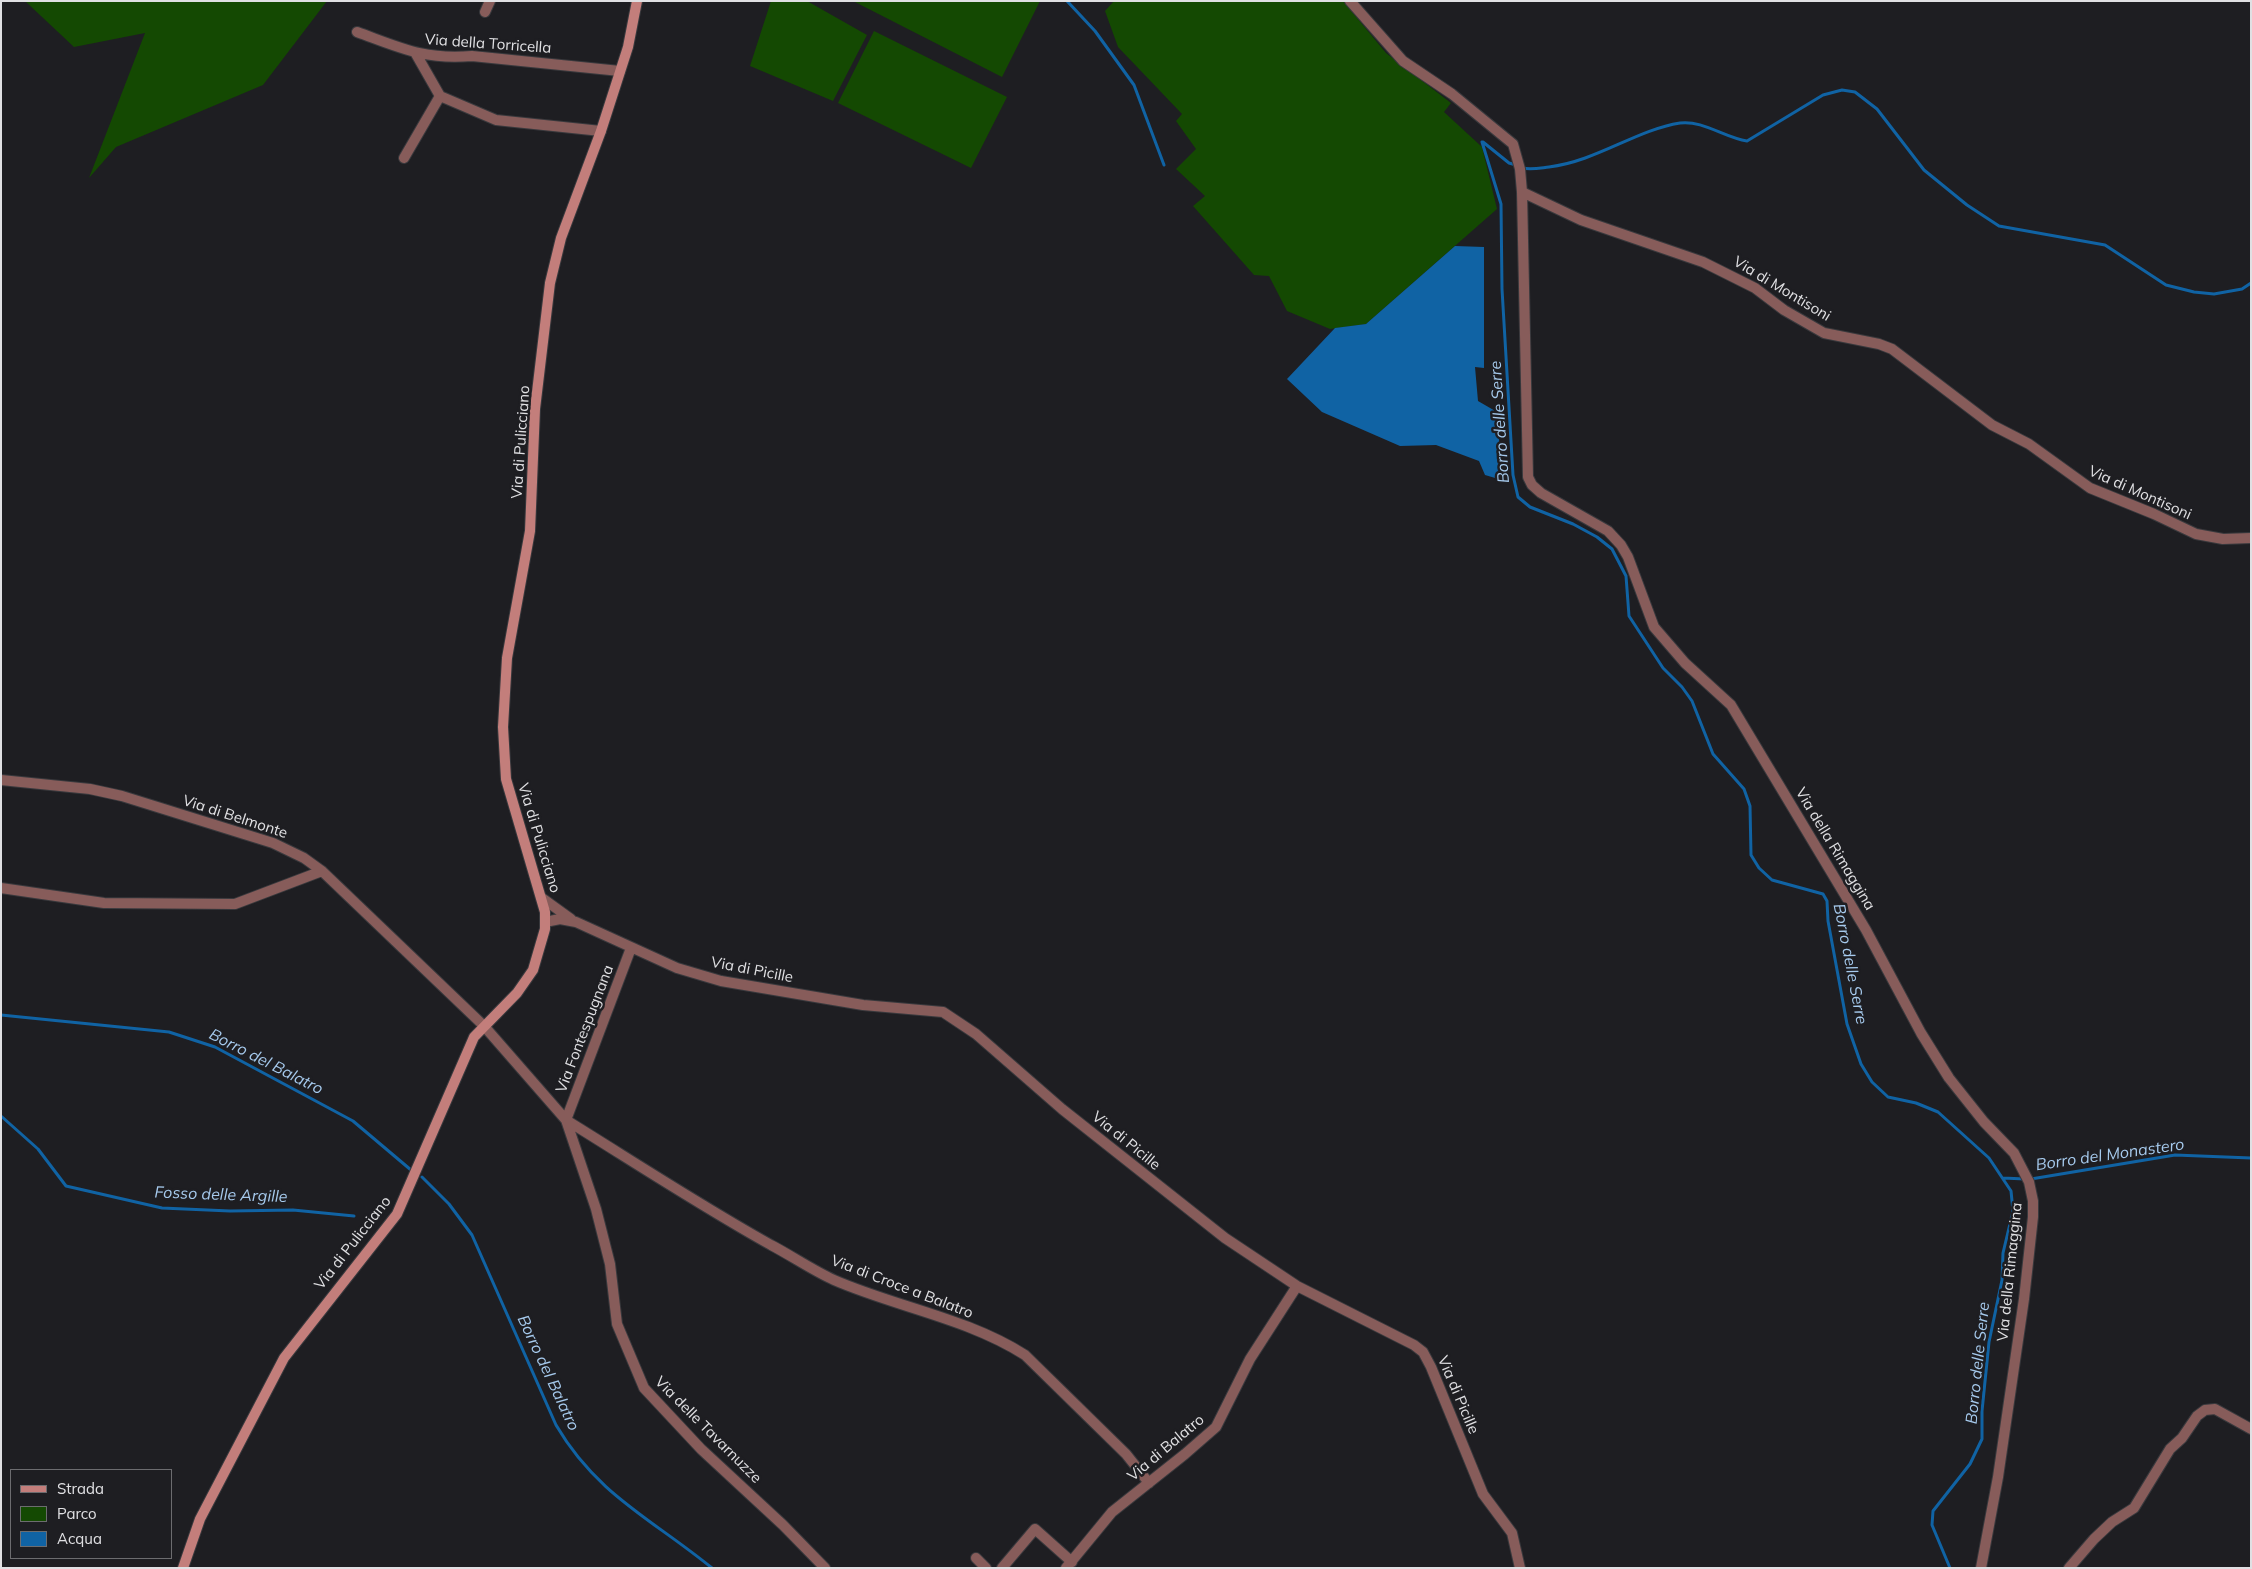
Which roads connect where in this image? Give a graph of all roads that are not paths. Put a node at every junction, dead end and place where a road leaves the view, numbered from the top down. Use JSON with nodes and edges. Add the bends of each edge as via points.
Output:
{"nodes":[{"id":1,"x":490,"y":1,"type":"edge"},
{"id":2,"x":637,"y":1,"type":"edge"},
{"id":3,"x":1350,"y":1,"type":"edge"},
{"id":4,"x":484,"y":12,"type":"dead end"},
{"id":5,"x":358,"y":32,"type":"dead end"},
{"id":6,"x":416,"y":54,"type":"junction"},
{"id":7,"x":620,"y":71,"type":"junction"},
{"id":8,"x":440,"y":96,"type":"junction"},
{"id":9,"x":601,"y":131,"type":"junction"},
{"id":10,"x":404,"y":158,"type":"dead end"},
{"id":11,"x":1522,"y":192,"type":"junction"},
{"id":12,"x":2251,"y":538,"type":"edge"},
{"id":13,"x":1,"y":780,"type":"edge"},
{"id":14,"x":322,"y":870,"type":"junction"},
{"id":15,"x":1,"y":888,"type":"edge"},
{"id":16,"x":542,"y":898,"type":"junction"},
{"id":17,"x":545,"y":922,"type":"junction"},
{"id":18,"x":576,"y":922,"type":"junction"},
{"id":19,"x":631,"y":948,"type":"junction"},
{"id":20,"x":484,"y":1026,"type":"junction"},
{"id":21,"x":566,"y":1120,"type":"junction"},
{"id":22,"x":1297,"y":1286,"type":"junction"},
{"id":23,"x":2251,"y":1429,"type":"edge"},
{"id":24,"x":1150,"y":1483,"type":"junction"},
{"id":25,"x":976,"y":1558,"type":"dead end"},
{"id":26,"x":1069,"y":1565,"type":"edge"},
{"id":27,"x":183,"y":1568,"type":"edge"},
{"id":28,"x":825,"y":1568,"type":"edge"},
{"id":29,"x":986,"y":1568,"type":"edge"},
{"id":30,"x":1002,"y":1568,"type":"edge"},
{"id":31,"x":1520,"y":1568,"type":"edge"},
{"id":32,"x":1981,"y":1568,"type":"edge"},
{"id":33,"x":2069,"y":1568,"type":"edge"}],
"edges":[{"from":1,"to":4,"type":"street"},
{"from":2,"to":7,"type":"street","name":"Via di Pulicciano"},
{"from":3,"to":11,"type":"street","via":[[1403,61],[1452,94],[1513,144]]},
{"from":5,"to":6,"type":"street","name":"Via della Torricella"},
{"from":6,"to":7,"type":"street","name":"Via della Torricella","via":[[451,58],[472,56]]},
{"from":6,"to":8,"type":"street"},
{"from":7,"to":9,"type":"street","name":"Via di Pulicciano"},
{"from":8,"to":9,"type":"street","via":[[496,120]]},
{"from":8,"to":10,"type":"street"},
{"from":9,"to":16,"type":"street","name":"Via di Pulicciano","via":[[560,238],[550,283],[535,409],[530,531],[505,683],[503,752],[506,779]]},
{"from":11,"to":12,"type":"street","name":"Via di Montisoni","via":[[1581,220],[1703,262],[1755,288],[1784,310],[1824,333],[1892,348],[1992,425],[2029,444],[2090,488],[2196,534],[2223,539]]},
{"from":11,"to":32,"type":"street","name":"Via della Rimaggina","via":[[1528,477],[1532,485],[1608,531],[1621,545],[1657,631],[1685,663],[1730,705],[1866,930],[1949,1078],[2014,1153],[2029,1182],[2033,1217],[2024,1299]]},
{"from":13,"to":14,"type":"street","name":"Via di Belmonte","via":[[90,789],[122,796],[273,843]]},
{"from":14,"to":15,"type":"street","via":[[235,904],[104,902]]},
{"from":14,"to":20,"type":"street","name":"Via di Belmonte"},
{"from":16,"to":17,"type":"street","name":"Via di Pulicciano"},
{"from":16,"to":18,"type":"street","name":"Via di Picille"},
{"from":17,"to":18,"type":"street","name":"Via di Picille","via":[[560,919]]},
{"from":17,"to":20,"type":"street","name":"Via di Pulicciano","via":[[536,964],[529,977]]},
{"from":18,"to":19,"type":"street","name":"Via di Picille"},
{"from":19,"to":21,"type":"street","name":"Via Fontespugnana"},
{"from":19,"to":22,"type":"street","name":"Via di Picille","via":[[721,982],[863,1005],[943,1012],[976,1034],[1062,1109],[1178,1202]]},
{"from":20,"to":21,"type":"street","name":"Via delle Tavarnuzze"},
{"from":20,"to":27,"type":"street","name":"Via di Pulicciano","via":[[471,1042],[397,1214],[284,1358],[200,1519]]},
{"from":21,"to":24,"type":"street","name":"Via di Croce a Balatro","via":[[724,1219],[833,1279],[1008,1344],[1025,1355],[1126,1454]]},
{"from":21,"to":28,"type":"street","name":"Via delle Tavarnuzze","via":[[610,1264],[617,1324],[644,1388],[701,1449]]},
{"from":22,"to":24,"type":"street","name":"Via di Balatro","via":[[1250,1359],[1216,1427]]},
{"from":22,"to":31,"type":"street","name":"Via di Picille","via":[[1423,1352],[1482,1494],[1512,1532]]},
{"from":23,"to":33,"type":"street","via":[[2215,1409],[2205,1410],[2197,1416],[2182,1438],[2170,1448],[2134,1508],[2112,1522]]},
{"from":24,"to":26,"type":"street","name":"Via di Balatro","via":[[1112,1512]]},
{"from":25,"to":29,"type":"street"},
{"from":26,"to":30,"type":"street","via":[[1035,1529]]}]}
